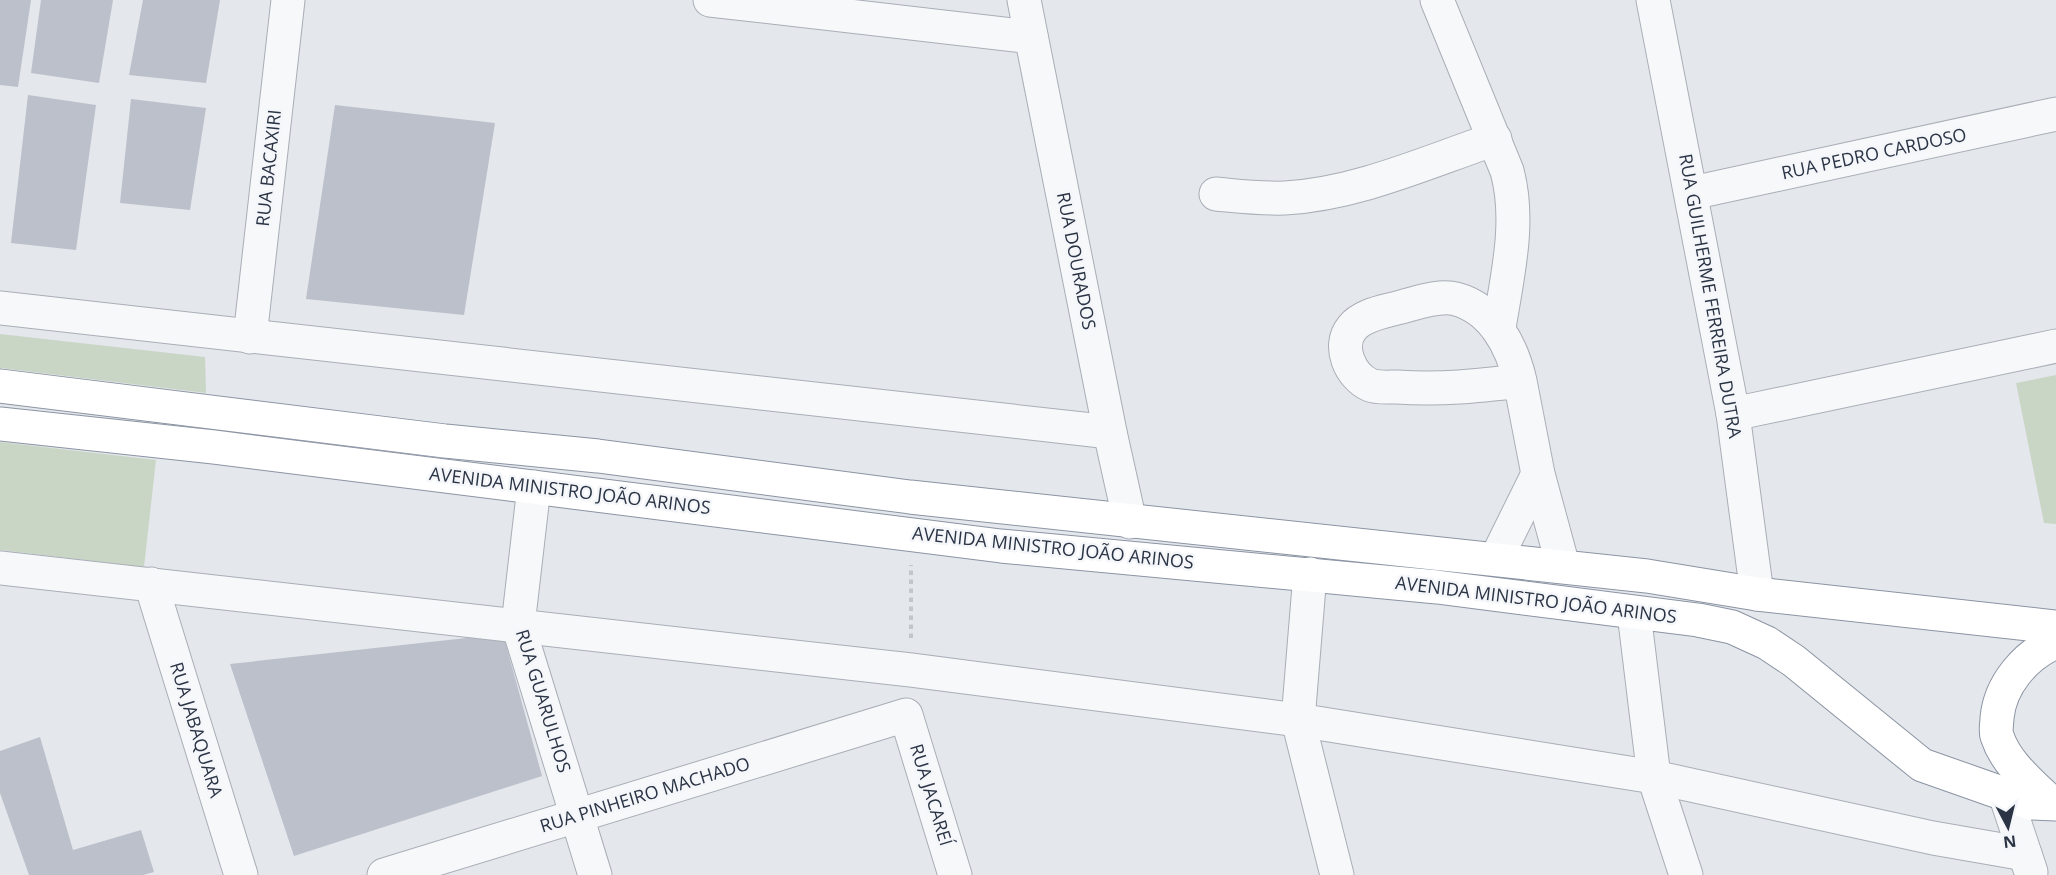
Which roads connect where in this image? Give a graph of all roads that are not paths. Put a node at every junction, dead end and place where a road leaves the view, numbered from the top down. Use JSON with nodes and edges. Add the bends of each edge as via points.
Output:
{"nodes":[{"id":1,"x":288,"y":0,"type":"edge"},
{"id":2,"x":710,"y":0,"type":"edge"},
{"id":3,"x":1024,"y":0,"type":"edge"},
{"id":4,"x":1437,"y":0,"type":"edge"},
{"id":5,"x":1653,"y":0,"type":"edge"},
{"id":6,"x":1031,"y":36,"type":"junction"},
{"id":7,"x":2056,"y":114,"type":"edge"},
{"id":8,"x":1495,"y":139,"type":"junction"},
{"id":9,"x":1692,"y":193,"type":"junction"},
{"id":10,"x":1216,"y":194,"type":"dead end"},
{"id":11,"x":0,"y":308,"type":"edge"},
{"id":12,"x":1499,"y":328,"type":"junction"},
{"id":13,"x":250,"y":337,"type":"junction"},
{"id":14,"x":2056,"y":346,"type":"edge"},
{"id":15,"x":1520,"y":381,"type":"junction"},
{"id":16,"x":0,"y":386,"type":"edge"},
{"id":17,"x":1733,"y":414,"type":"junction"},
{"id":18,"x":0,"y":424,"type":"edge"},
{"id":19,"x":1110,"y":432,"type":"junction"},
{"id":20,"x":1538,"y":474,"type":"junction"},
{"id":21,"x":534,"y":487,"type":"junction"},
{"id":22,"x":1130,"y":522,"type":"junction"},
{"id":23,"x":1496,"y":559,"type":"junction"},
{"id":24,"x":1563,"y":566,"type":"junction"},
{"id":25,"x":0,"y":568,"type":"edge"},
{"id":26,"x":1310,"y":574,"type":"junction"},
{"id":27,"x":152,"y":584,"type":"junction"},
{"id":28,"x":1758,"y":594,"type":"junction"},
{"id":29,"x":1634,"y":613,"type":"junction"},
{"id":30,"x":518,"y":625,"type":"junction"},
{"id":31,"x":2056,"y":627,"type":"edge"},
{"id":32,"x":2056,"y":642,"type":"edge"},
{"id":33,"x":906,"y":715,"type":"joint"},
{"id":34,"x":1298,"y":720,"type":"junction"},
{"id":35,"x":1654,"y":777,"type":"junction"},
{"id":36,"x":2005,"y":794,"type":"junction"},
{"id":37,"x":2054,"y":804,"type":"edge"},
{"id":38,"x":577,"y":816,"type":"junction"},
{"id":39,"x":2029,"y":865,"type":"edge"},
{"id":40,"x":241,"y":875,"type":"edge"},
{"id":41,"x":384,"y":875,"type":"edge"},
{"id":42,"x":596,"y":875,"type":"edge"},
{"id":43,"x":956,"y":875,"type":"edge"},
{"id":44,"x":1337,"y":875,"type":"edge"},
{"id":45,"x":1686,"y":875,"type":"edge"}],
"edges":[{"from":1,"to":13,"type":"street","name":"RUA BACAXIRI"},
{"from":2,"to":6,"type":"street"},
{"from":3,"to":6,"type":"street","name":"RUA DOURADOS"},
{"from":4,"to":8,"type":"street"},
{"from":5,"to":9,"type":"street","name":"RUA GUILHERME FERREIRA DUTRA"},
{"from":6,"to":19,"type":"street","name":"RUA DOURADOS"},
{"from":7,"to":9,"type":"street","name":"RUA PEDRO CARDOSO"},
{"from":8,"to":10,"type":"street","via":[[1320,194],[1284,198]]},
{"from":8,"to":12,"type":"street","via":[[1514,195]]},
{"from":9,"to":17,"type":"street","name":"RUA GUILHERME FERREIRA DUTRA"},
{"from":11,"to":13,"type":"street"},
{"from":12,"to":15,"type":"street"},
{"from":12,"to":15,"type":"street","via":[[1481,310],[1454,298],[1427,300],[1368,316],[1351,328],[1344,350],[1354,375],[1371,386],[1442,390]]},
{"from":13,"to":19,"type":"street"},
{"from":14,"to":17,"type":"street"},
{"from":15,"to":20,"type":"street"},
{"from":16,"to":22,"type":"highway","name":"AVENIDA MINISTRO JOÃO ARINOS"},
{"from":17,"to":28,"type":"street","name":"RUA GUILHERME FERREIRA DUTRA"},
{"from":18,"to":21,"type":"highway","name":"AVENIDA MINISTRO JOÃO ARINOS"},
{"from":19,"to":22,"type":"street","name":"RUA DOURADOS"},
{"from":20,"to":23,"type":"street"},
{"from":20,"to":24,"type":"street"},
{"from":21,"to":26,"type":"highway","name":"AVENIDA MINISTRO JOÃO ARINOS","via":[[1077,555]]},
{"from":21,"to":30,"type":"street","name":"RUA GUARULHOS"},
{"from":22,"to":23,"type":"highway","name":"AVENIDA MINISTRO JOÃO ARINOS"},
{"from":23,"to":24,"type":"highway","name":"AVENIDA MINISTRO JOÃO ARINOS"},
{"from":24,"to":28,"type":"highway","name":"AVENIDA MINISTRO JOÃO ARINOS"},
{"from":25,"to":27,"type":"street"},
{"from":26,"to":29,"type":"highway","name":"AVENIDA MINISTRO JOÃO ARINOS"},
{"from":26,"to":34,"type":"street"},
{"from":27,"to":30,"type":"street"},
{"from":27,"to":40,"type":"street","name":"RUA JABAQUARA"},
{"from":28,"to":31,"type":"highway","name":"AVENIDA MINISTRO JOÃO ARINOS"},
{"from":29,"to":35,"type":"street"},
{"from":29,"to":36,"type":"highway","name":"AVENIDA MINISTRO JOÃO ARINOS","via":[[1732,627],[1767,643],[1922,765]]},
{"from":30,"to":34,"type":"street"},
{"from":30,"to":38,"type":"street","name":"RUA GUARULHOS"},
{"from":32,"to":37,"type":"highway","via":[[2008,681],[1998,704],[1996,734],[2010,763]]},
{"from":33,"to":38,"type":"street","name":"RUA PINHEIRO MACHADO"},
{"from":33,"to":43,"type":"street","name":"RUA JACAREÍ"},
{"from":34,"to":35,"type":"street"},
{"from":34,"to":44,"type":"street"},
{"from":35,"to":39,"type":"street","via":[[1933,838]]},
{"from":35,"to":45,"type":"street"},
{"from":36,"to":37,"type":"highway","name":"AVENIDA MINISTRO JOÃO ARINOS","via":[[2030,803]]},
{"from":36,"to":39,"type":"street"},
{"from":38,"to":41,"type":"street","name":"RUA PINHEIRO MACHADO"},
{"from":38,"to":42,"type":"street","name":"RUA GUARULHOS"}]}
